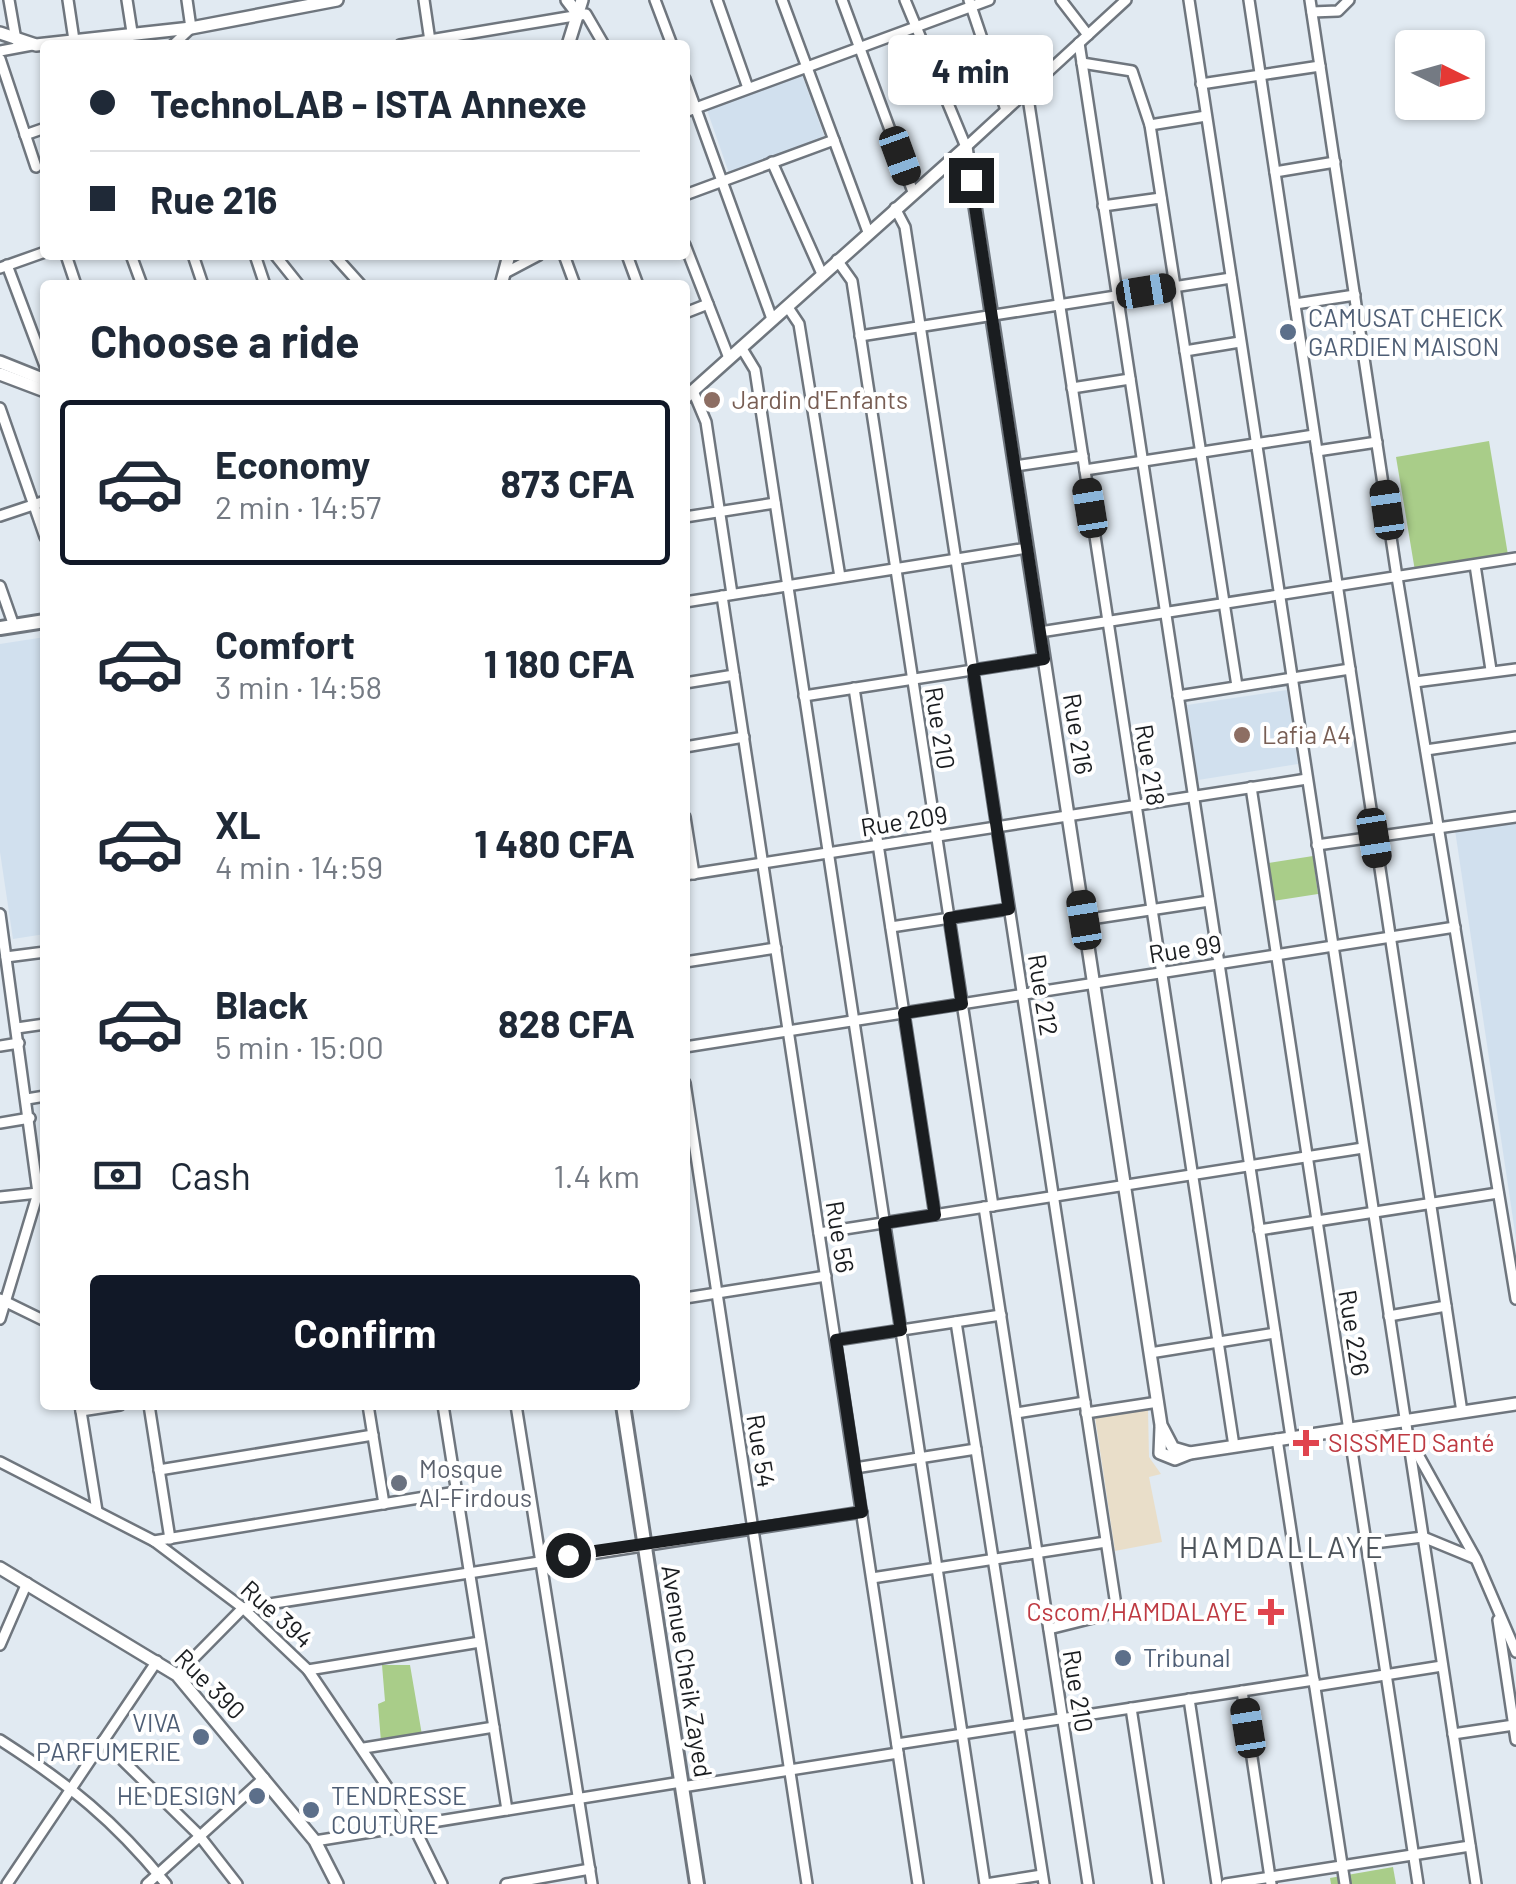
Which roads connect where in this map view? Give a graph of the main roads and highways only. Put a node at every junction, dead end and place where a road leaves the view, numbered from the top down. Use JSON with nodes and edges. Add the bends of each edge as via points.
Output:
{"nodes":[{"id":1,"x":40,"y":622,"type":"edge"},
{"id":2,"x":7,"y":627,"type":"edge"},
{"id":3,"x":625,"y":1410,"type":"edge"},
{"id":4,"x":696,"y":1884,"type":"edge"}],
"edges":[{"from":1,"to":2,"type":"main road"},
{"from":3,"to":4,"type":"main road","name":"Avenue Cheik Zayed"}]}
